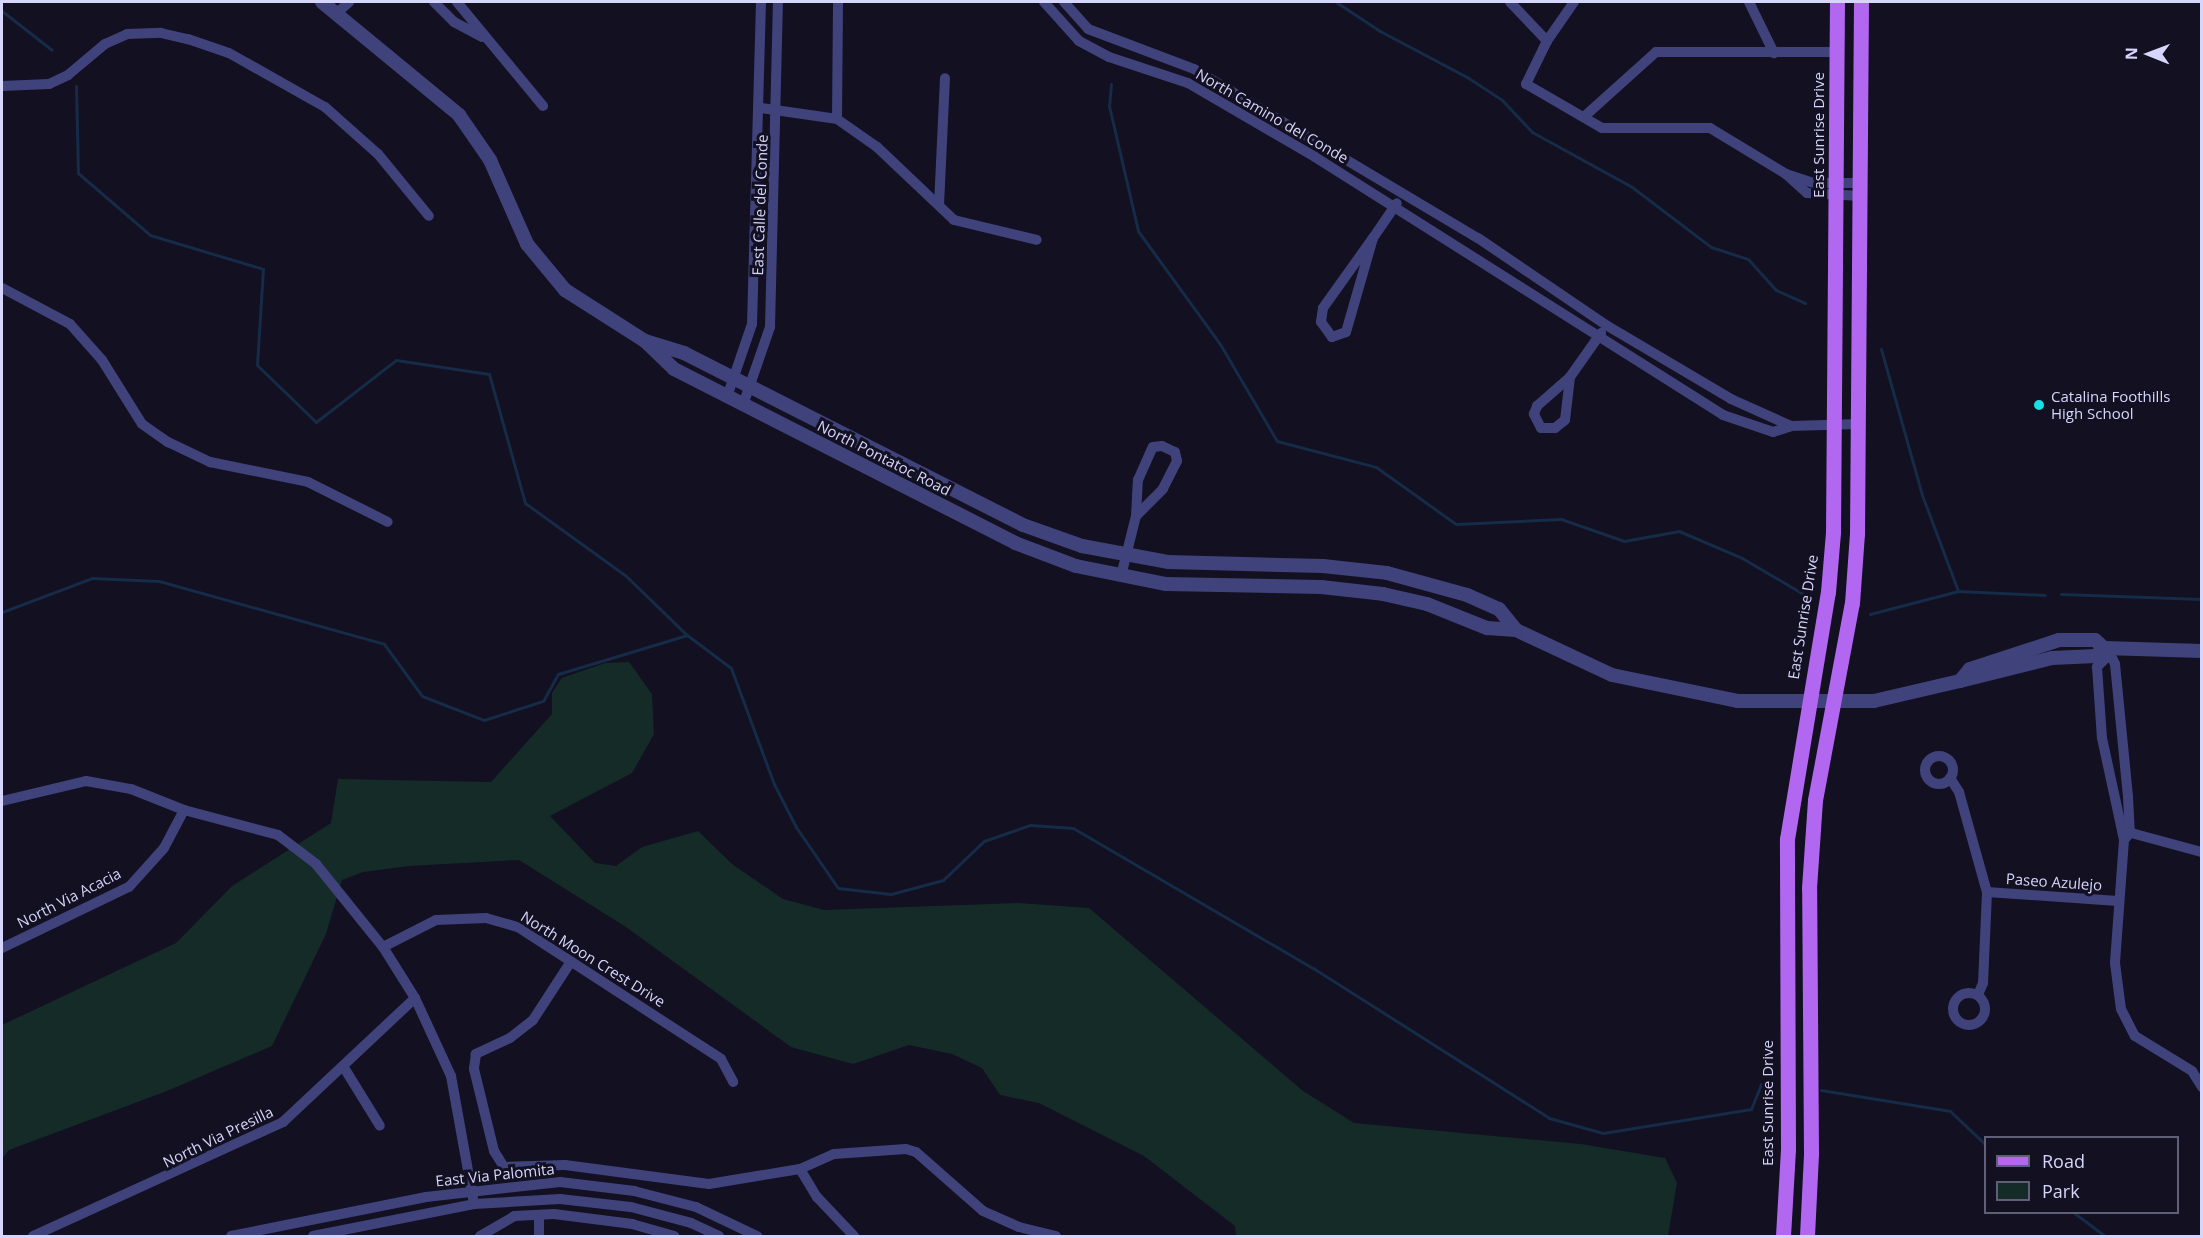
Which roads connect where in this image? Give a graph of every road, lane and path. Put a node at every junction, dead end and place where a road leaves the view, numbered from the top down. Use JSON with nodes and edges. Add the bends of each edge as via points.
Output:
{"nodes":[{"id":1,"x":349,"y":2,"type":"edge"},
{"id":2,"x":434,"y":2,"type":"edge"},
{"id":3,"x":457,"y":2,"type":"edge"},
{"id":4,"x":761,"y":2,"type":"edge"},
{"id":5,"x":778,"y":2,"type":"edge"},
{"id":6,"x":838,"y":2,"type":"edge"},
{"id":7,"x":1044,"y":2,"type":"edge"},
{"id":8,"x":1064,"y":2,"type":"edge"},
{"id":9,"x":1509,"y":2,"type":"edge"},
{"id":10,"x":1574,"y":2,"type":"edge"},
{"id":11,"x":1749,"y":2,"type":"edge"},
{"id":12,"x":1837,"y":2,"type":"edge"},
{"id":13,"x":1861,"y":2,"type":"edge"},
{"id":14,"x":330,"y":5,"type":"edge"},
{"id":15,"x":483,"y":37,"type":"junction"},
{"id":16,"x":1547,"y":41,"type":"junction"},
{"id":17,"x":1838,"y":52,"type":"junction"},
{"id":18,"x":1774,"y":53,"type":"junction"},
{"id":19,"x":945,"y":78,"type":"dead end"},
{"id":20,"x":2,"y":86,"type":"edge"},
{"id":21,"x":543,"y":105,"type":"dead end"},
{"id":22,"x":761,"y":108,"type":"junction"},
{"id":23,"x":778,"y":109,"type":"junction"},
{"id":24,"x":1586,"y":115,"type":"junction"},
{"id":25,"x":837,"y":119,"type":"junction"},
{"id":26,"x":1837,"y":189,"type":"junction"},
{"id":27,"x":1861,"y":189,"type":"junction"},
{"id":28,"x":1402,"y":196,"type":"junction"},
{"id":29,"x":939,"y":206,"type":"junction"},
{"id":30,"x":1394,"y":208,"type":"junction"},
{"id":31,"x":429,"y":216,"type":"dead end"},
{"id":32,"x":1373,"y":238,"type":"junction"},
{"id":33,"x":1037,"y":240,"type":"dead end"},
{"id":34,"x":2,"y":288,"type":"edge"},
{"id":35,"x":1606,"y":325,"type":"junction"},
{"id":36,"x":1598,"y":338,"type":"junction"},
{"id":37,"x":645,"y":341,"type":"junction"},
{"id":38,"x":1570,"y":377,"type":"junction"},
{"id":39,"x":735,"y":379,"type":"junction"},
{"id":40,"x":752,"y":387,"type":"junction"},
{"id":41,"x":727,"y":397,"type":"junction"},
{"id":42,"x":743,"y":405,"type":"junction"},
{"id":43,"x":1858,"y":424,"type":"junction"},
{"id":44,"x":1835,"y":425,"type":"junction"},
{"id":45,"x":1791,"y":426,"type":"junction"},
{"id":46,"x":1136,"y":516,"type":"junction"},
{"id":47,"x":388,"y":522,"type":"dead end"},
{"id":48,"x":1127,"y":556,"type":"junction"},
{"id":49,"x":1121,"y":576,"type":"junction"},
{"id":50,"x":1516,"y":630,"type":"junction"},
{"id":51,"x":2059,"y":640,"type":"junction"},
{"id":52,"x":2107,"y":651,"type":"junction"},
{"id":53,"x":2202,"y":651,"type":"edge"},
{"id":54,"x":2015,"y":666,"type":"junction"},
{"id":55,"x":1960,"y":681,"type":"junction"},
{"id":56,"x":1807,"y":701,"type":"junction"},
{"id":57,"x":1833,"y":701,"type":"junction"},
{"id":58,"x":1950,"y":778,"type":"dead end"},
{"id":59,"x":2,"y":801,"type":"edge"},
{"id":60,"x":184,"y":810,"type":"junction"},
{"id":61,"x":2125,"y":834,"type":"junction"},
{"id":62,"x":2202,"y":852,"type":"edge"},
{"id":63,"x":1988,"y":892,"type":"junction"},
{"id":64,"x":2118,"y":901,"type":"junction"},
{"id":65,"x":383,"y":947,"type":"junction"},
{"id":66,"x":2,"y":948,"type":"edge"},
{"id":67,"x":570,"y":963,"type":"junction"},
{"id":68,"x":1978,"y":995,"type":"dead end"},
{"id":69,"x":415,"y":998,"type":"junction"},
{"id":70,"x":343,"y":1066,"type":"junction"},
{"id":71,"x":733,"y":1082,"type":"dead end"},
{"id":72,"x":2202,"y":1087,"type":"edge"},
{"id":73,"x":380,"y":1126,"type":"dead end"},
{"id":74,"x":800,"y":1169,"type":"junction"},
{"id":75,"x":471,"y":1191,"type":"junction"},
{"id":76,"x":474,"y":1204,"type":"junction"},
{"id":77,"x":539,"y":1216,"type":"junction"},
{"id":78,"x":254,"y":1234,"type":"edge"},
{"id":79,"x":1783,"y":1234,"type":"edge"},
{"id":80,"x":33,"y":1236,"type":"edge"},
{"id":81,"x":231,"y":1236,"type":"edge"},
{"id":82,"x":313,"y":1236,"type":"edge"},
{"id":83,"x":480,"y":1236,"type":"edge"},
{"id":84,"x":539,"y":1236,"type":"edge"},
{"id":85,"x":674,"y":1236,"type":"edge"},
{"id":86,"x":719,"y":1236,"type":"edge"},
{"id":87,"x":757,"y":1236,"type":"edge"},
{"id":88,"x":854,"y":1236,"type":"edge"},
{"id":89,"x":1056,"y":1236,"type":"edge"},
{"id":90,"x":1807,"y":1236,"type":"edge"}],
"edges":[{"from":1,"to":14,"type":"street"},
{"from":2,"to":15,"type":"street","via":[[454,22]]},
{"from":3,"to":15,"type":"street"},
{"from":4,"to":22,"type":"street","name":"East Calle del Conde"},
{"from":5,"to":23,"type":"street","name":"East Calle del Conde"},
{"from":6,"to":25,"type":"street"},
{"from":7,"to":30,"type":"street","name":"North Camino del Conde","via":[[1079,41],[1109,57],[1188,83]]},
{"from":8,"to":28,"type":"street","name":"North Camino del Conde","via":[[1089,29],[1194,69]]},
{"from":9,"to":16,"type":"street"},
{"from":10,"to":16,"type":"street"},
{"from":11,"to":18,"type":"street"},
{"from":12,"to":17,"type":"main road","name":"East Sunrise Drive"},
{"from":13,"to":27,"type":"main road"},
{"from":14,"to":37,"type":"street","name":"North Pontatoc Road","via":[[459,115],[490,160],[527,244],[553,278],[590,308]]},
{"from":15,"to":21,"type":"street"},
{"from":16,"to":24,"type":"street","via":[[1526,84]]},
{"from":17,"to":18,"type":"street"},
{"from":17,"to":26,"type":"main road","name":"East Sunrise Drive"},
{"from":18,"to":24,"type":"street","via":[[1656,52]]},
{"from":19,"to":29,"type":"street"},
{"from":20,"to":31,"type":"street","via":[[49,84],[68,75],[105,44],[127,34],[161,33],[188,39],[229,53],[326,107],[378,154]]},
{"from":22,"to":23,"type":"street"},
{"from":22,"to":39,"type":"street","name":"East Calle del Conde","via":[[752,324]]},
{"from":23,"to":25,"type":"street"},
{"from":23,"to":40,"type":"street","name":"East Calle del Conde","via":[[770,327]]},
{"from":24,"to":26,"type":"street","via":[[1602,128],[1710,128],[1786,174]]},
{"from":25,"to":29,"type":"street","via":[[877,147]]},
{"from":26,"to":27,"type":"street"},
{"from":26,"to":44,"type":"main road","name":"East Sunrise Drive"},
{"from":27,"to":43,"type":"main road"},
{"from":28,"to":30,"type":"street"},
{"from":28,"to":35,"type":"street","name":"North Camino del Conde","via":[[1482,241]]},
{"from":29,"to":33,"type":"street","via":[[954,220],[981,230]]},
{"from":30,"to":32,"type":"street"},
{"from":30,"to":36,"type":"street","name":"North Camino del Conde","via":[[1471,251]]},
{"from":32,"to":32,"type":"street","via":[[1323,308],[1322,322],[1332,337],[1346,332]]},
{"from":34,"to":47,"type":"street","via":[[70,324],[102,360],[142,424],[168,442],[210,462],[308,482]]},
{"from":35,"to":36,"type":"street"},
{"from":35,"to":45,"type":"street","name":"North Camino del Conde","via":[[1731,399]]},
{"from":36,"to":38,"type":"street"},
{"from":36,"to":45,"type":"street","name":"North Camino del Conde","via":[[1723,415],[1773,432]]},
{"from":37,"to":39,"type":"street","name":"North Pontatoc Road","via":[[659,342]]},
{"from":37,"to":41,"type":"street","name":"North Pontatoc Road","via":[[665,363]]},
{"from":38,"to":38,"type":"street","via":[[1537,406],[1534,414],[1541,428],[1555,428],[1565,420]]},
{"from":39,"to":40,"type":"street","name":"North Pontatoc Road"},
{"from":39,"to":41,"type":"street","name":"East Calle del Conde"},
{"from":40,"to":42,"type":"street","name":"East Calle del Conde"},
{"from":40,"to":48,"type":"street","name":"North Pontatoc Road","via":[[1023,525]]},
{"from":41,"to":42,"type":"street","name":"North Pontatoc Road"},
{"from":42,"to":49,"type":"street","name":"North Pontatoc Road","via":[[1015,543]]},
{"from":43,"to":44,"type":"street","name":"North Camino del Conde"},
{"from":43,"to":57,"type":"main road","via":[[1851,603]]},
{"from":44,"to":45,"type":"street","name":"North Camino del Conde"},
{"from":44,"to":56,"type":"main road","name":"East Sunrise Drive","via":[[1828,592]]},
{"from":46,"to":46,"type":"street","via":[[1163,489],[1177,461],[1175,452],[1153,447],[1144,461],[1133,508]]},
{"from":46,"to":48,"type":"street"},
{"from":48,"to":49,"type":"street"},
{"from":48,"to":50,"type":"street","name":"North Pontatoc Road","via":[[1168,562],[1323,566],[1387,573],[1432,583],[1488,604],[1499,609]]},
{"from":49,"to":50,"type":"street","name":"North Pontatoc Road","via":[[1166,584],[1321,587],[1383,594],[1427,604],[1487,628]]},
{"from":50,"to":56,"type":"street","name":"North Pontatoc Road","via":[[1612,675],[1664,689],[1737,701]]},
{"from":51,"to":52,"type":"street","name":"North Pontatoc Road","via":[[2095,640]]},
{"from":51,"to":54,"type":"street","via":[[2049,652]]},
{"from":51,"to":55,"type":"street","name":"North Pontatoc Road","via":[[1970,669]]},
{"from":52,"to":53,"type":"street","name":"North Pontatoc Road"},
{"from":52,"to":54,"type":"street","name":"North Pontatoc Road","via":[[2096,656]]},
{"from":52,"to":61,"type":"street","via":[[2115,664]]},
{"from":52,"to":61,"type":"street","via":[[2097,667],[2102,738]]},
{"from":54,"to":55,"type":"street","name":"North Pontatoc Road","via":[[1978,681]]},
{"from":55,"to":57,"type":"street","name":"North Pontatoc Road","via":[[1896,698]]},
{"from":56,"to":57,"type":"street","name":"North Pontatoc Road"},
{"from":56,"to":79,"type":"main road","name":"East Sunrise Drive","via":[[1787,839]]},
{"from":57,"to":90,"type":"main road","via":[[1815,800],[1809,888]]},
{"from":58,"to":63,"type":"street","via":[[1959,792]]},
{"from":59,"to":60,"type":"street","via":[[86,781],[131,789]]},
{"from":60,"to":65,"type":"street","via":[[278,835],[316,864]]},
{"from":60,"to":66,"type":"street","name":"North Via Acacia","via":[[164,848],[129,887]]},
{"from":61,"to":62,"type":"street"},
{"from":61,"to":64,"type":"street"},
{"from":63,"to":64,"type":"street","name":"Paseo Azulejo"},
{"from":63,"to":68,"type":"street","via":[[1983,983]]},
{"from":64,"to":72,"type":"street","via":[[2115,963],[2121,1009],[2135,1036],[2192,1071]]},
{"from":65,"to":67,"type":"street","name":"North Moon Crest Drive","via":[[436,920],[486,918],[518,927]]},
{"from":65,"to":69,"type":"street"},
{"from":67,"to":71,"type":"street","name":"North Moon Crest Drive","via":[[721,1059]]},
{"from":67,"to":74,"type":"street","via":[[533,1020],[510,1038],[482,1048],[472,1057],[497,1162],[507,1168],[565,1165],[708,1184]]},
{"from":69,"to":70,"type":"street","name":"North Via Presilla"},
{"from":69,"to":75,"type":"street","via":[[451,1076]]},
{"from":70,"to":73,"type":"street"},
{"from":70,"to":80,"type":"street","name":"North Via Presilla","via":[[283,1122]]},
{"from":74,"to":88,"type":"street","via":[[817,1197]]},
{"from":74,"to":89,"type":"street","via":[[834,1154],[916,1152],[983,1211],[1019,1227]]},
{"from":75,"to":76,"type":"street"},
{"from":75,"to":78,"type":"street","name":"East Via Palomita"},
{"from":75,"to":87,"type":"street","name":"East Via Palomita","via":[[560,1182],[634,1191],[696,1207]]},
{"from":76,"to":82,"type":"street","name":"East Via Palomita"},
{"from":76,"to":86,"type":"street","name":"East Via Palomita","via":[[560,1199],[631,1207],[691,1222]]},
{"from":77,"to":83,"type":"street","via":[[514,1216]]},
{"from":77,"to":84,"type":"street"},
{"from":77,"to":85,"type":"street","via":[[632,1224]]},
{"from":78,"to":81,"type":"street","name":"East Via Palomita"},
{"from":79,"to":90,"type":"main road"}]}
